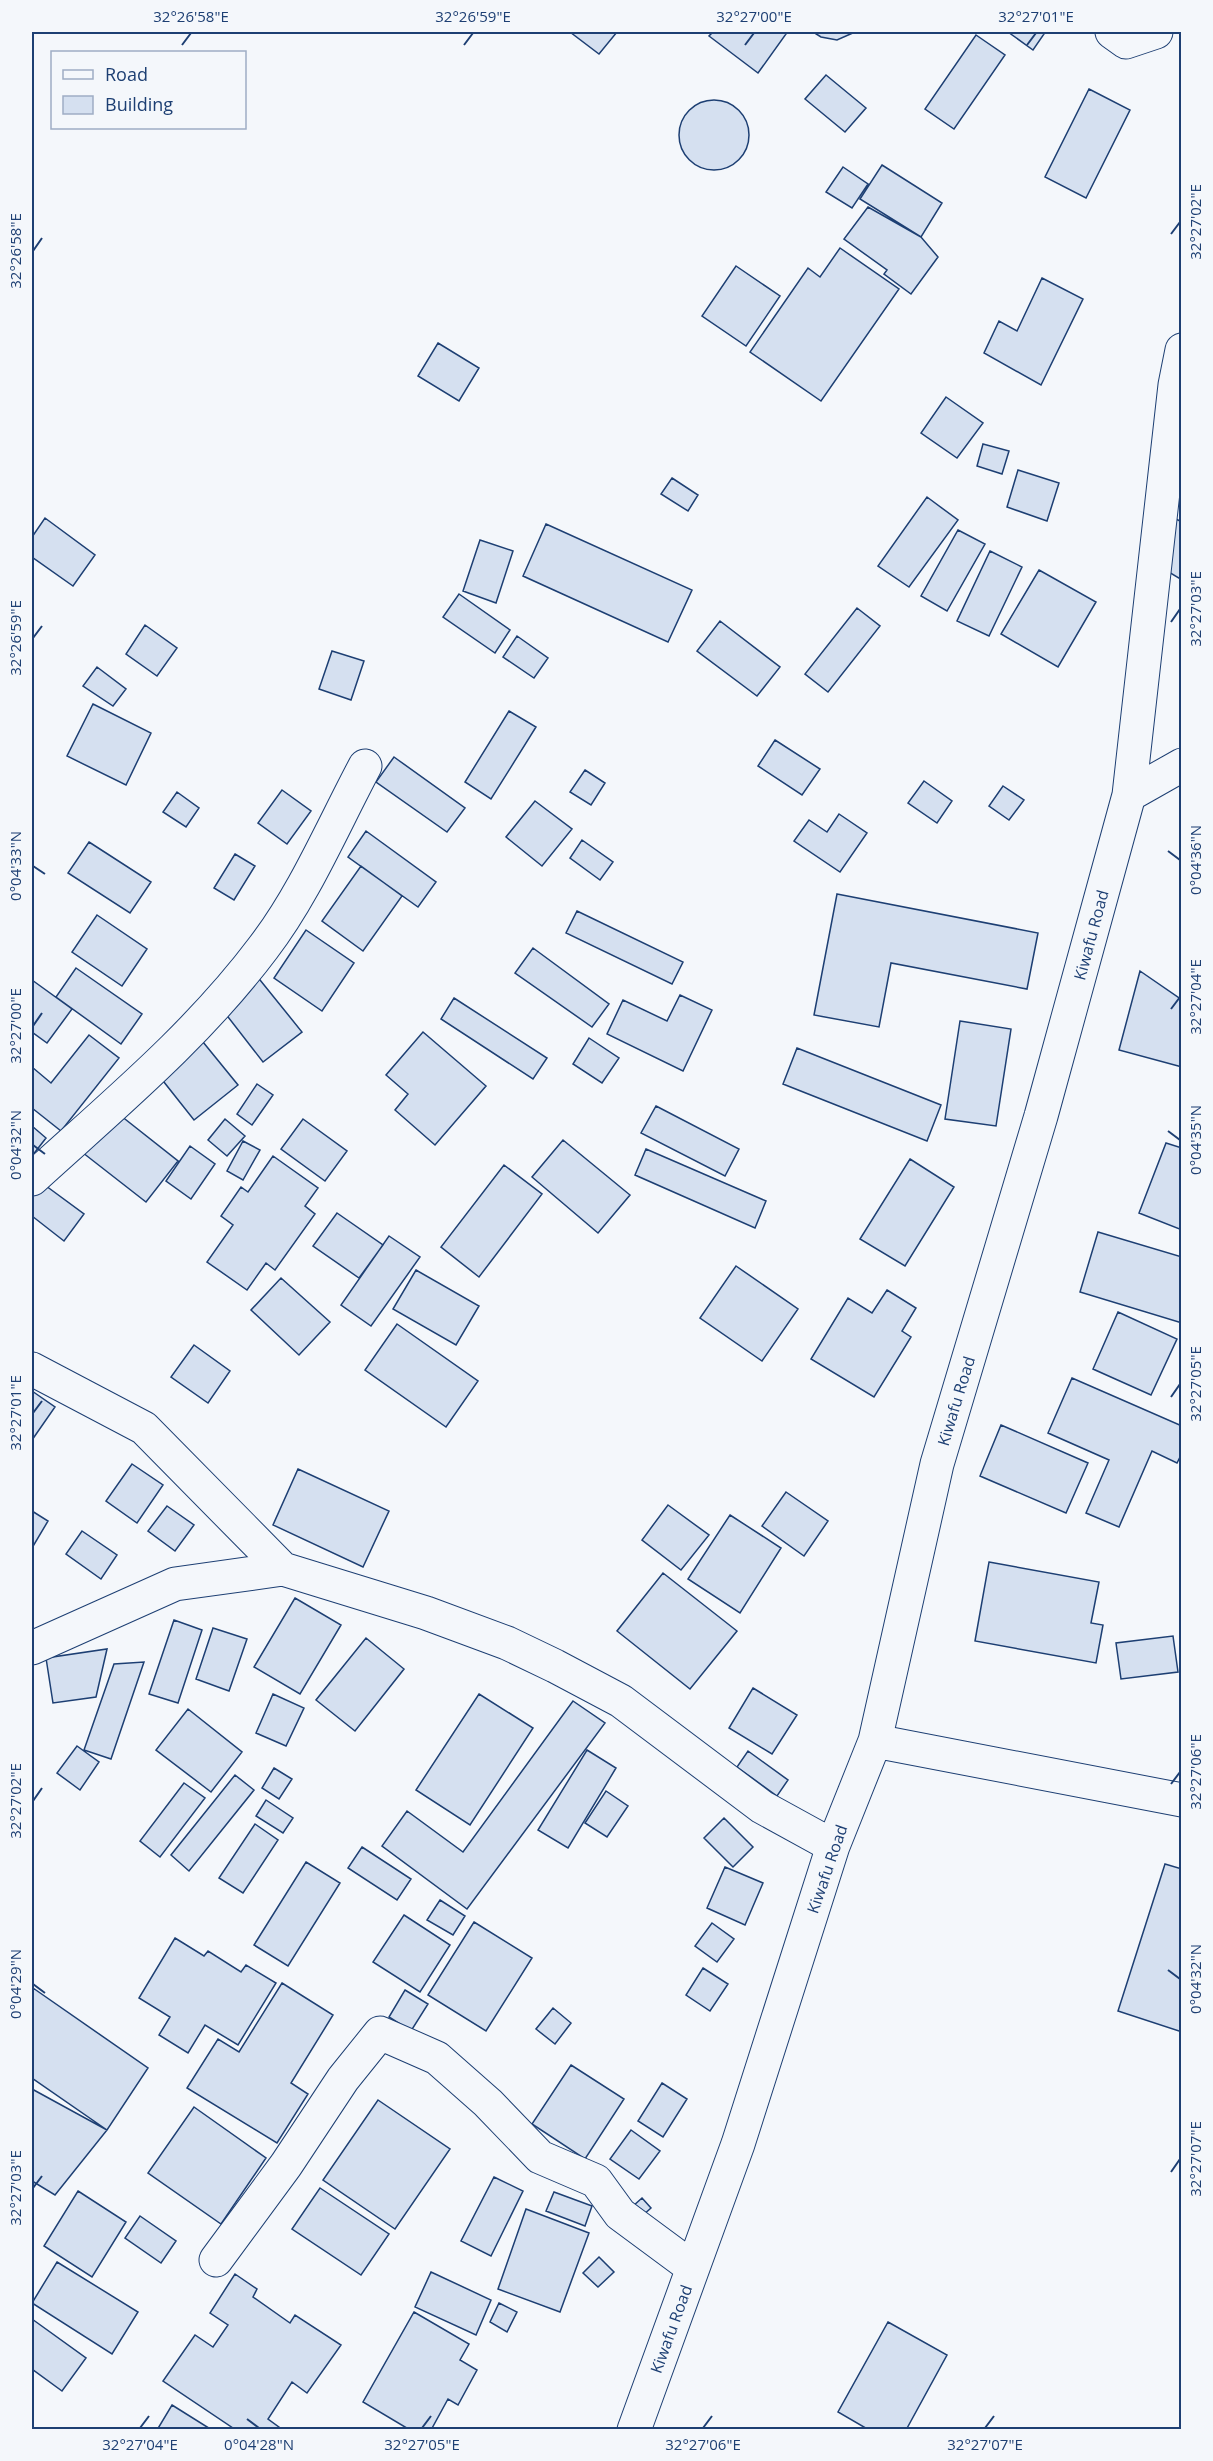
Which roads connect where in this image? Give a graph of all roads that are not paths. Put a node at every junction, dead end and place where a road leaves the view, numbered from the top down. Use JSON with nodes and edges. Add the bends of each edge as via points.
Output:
{"nodes":[{"id":1,"x":1112,"y":32,"type":"edge"},
{"id":2,"x":1156,"y":32,"type":"edge"},
{"id":3,"x":1182,"y":350,"type":"edge"},
{"id":4,"x":1182,"y":765,"type":"edge"},
{"id":5,"x":365,"y":766,"type":"dead end"},
{"id":6,"x":1129,"y":795,"type":"junction"},
{"id":7,"x":32,"y":1179,"type":"edge"},
{"id":8,"x":32,"y":1370,"type":"edge"},
{"id":9,"x":283,"y":1569,"type":"junction"},
{"id":10,"x":32,"y":1648,"type":"edge"},
{"id":11,"x":875,"y":1742,"type":"junction"},
{"id":12,"x":1182,"y":1800,"type":"edge"},
{"id":13,"x":833,"y":1846,"type":"junction"},
{"id":14,"x":216,"y":2260,"type":"dead end"},
{"id":15,"x":693,"y":2268,"type":"junction"},
{"id":16,"x":634,"y":2430,"type":"edge"}],
"edges":[{"from":1,"to":2,"type":"street","via":[[1126,42]]},
{"from":3,"to":6,"type":"street","name":"Kiwafu Road"},
{"from":4,"to":6,"type":"street"},
{"from":5,"to":7,"type":"street","via":[[300,890],[264,947],[203,1020]]},
{"from":6,"to":11,"type":"street","name":"Kiwafu Road","via":[[1041,1116],[937,1464]]},
{"from":8,"to":9,"type":"street","via":[[144,1428]]},
{"from":9,"to":10,"type":"street","via":[[175,1584]]},
{"from":9,"to":13,"type":"street","via":[[426,1613],[555,1666],[621,1701],[762,1808]]},
{"from":11,"to":12,"type":"street"},
{"from":11,"to":13,"type":"street","name":"Kiwafu Road"},
{"from":13,"to":15,"type":"street","name":"Kiwafu Road","via":[[738,2145]]},
{"from":14,"to":15,"type":"street","via":[[343,2079],[380,2033],[437,2058],[540,2157],[596,2181],[620,2214]]},
{"from":15,"to":16,"type":"street","name":"Kiwafu Road"}]}
